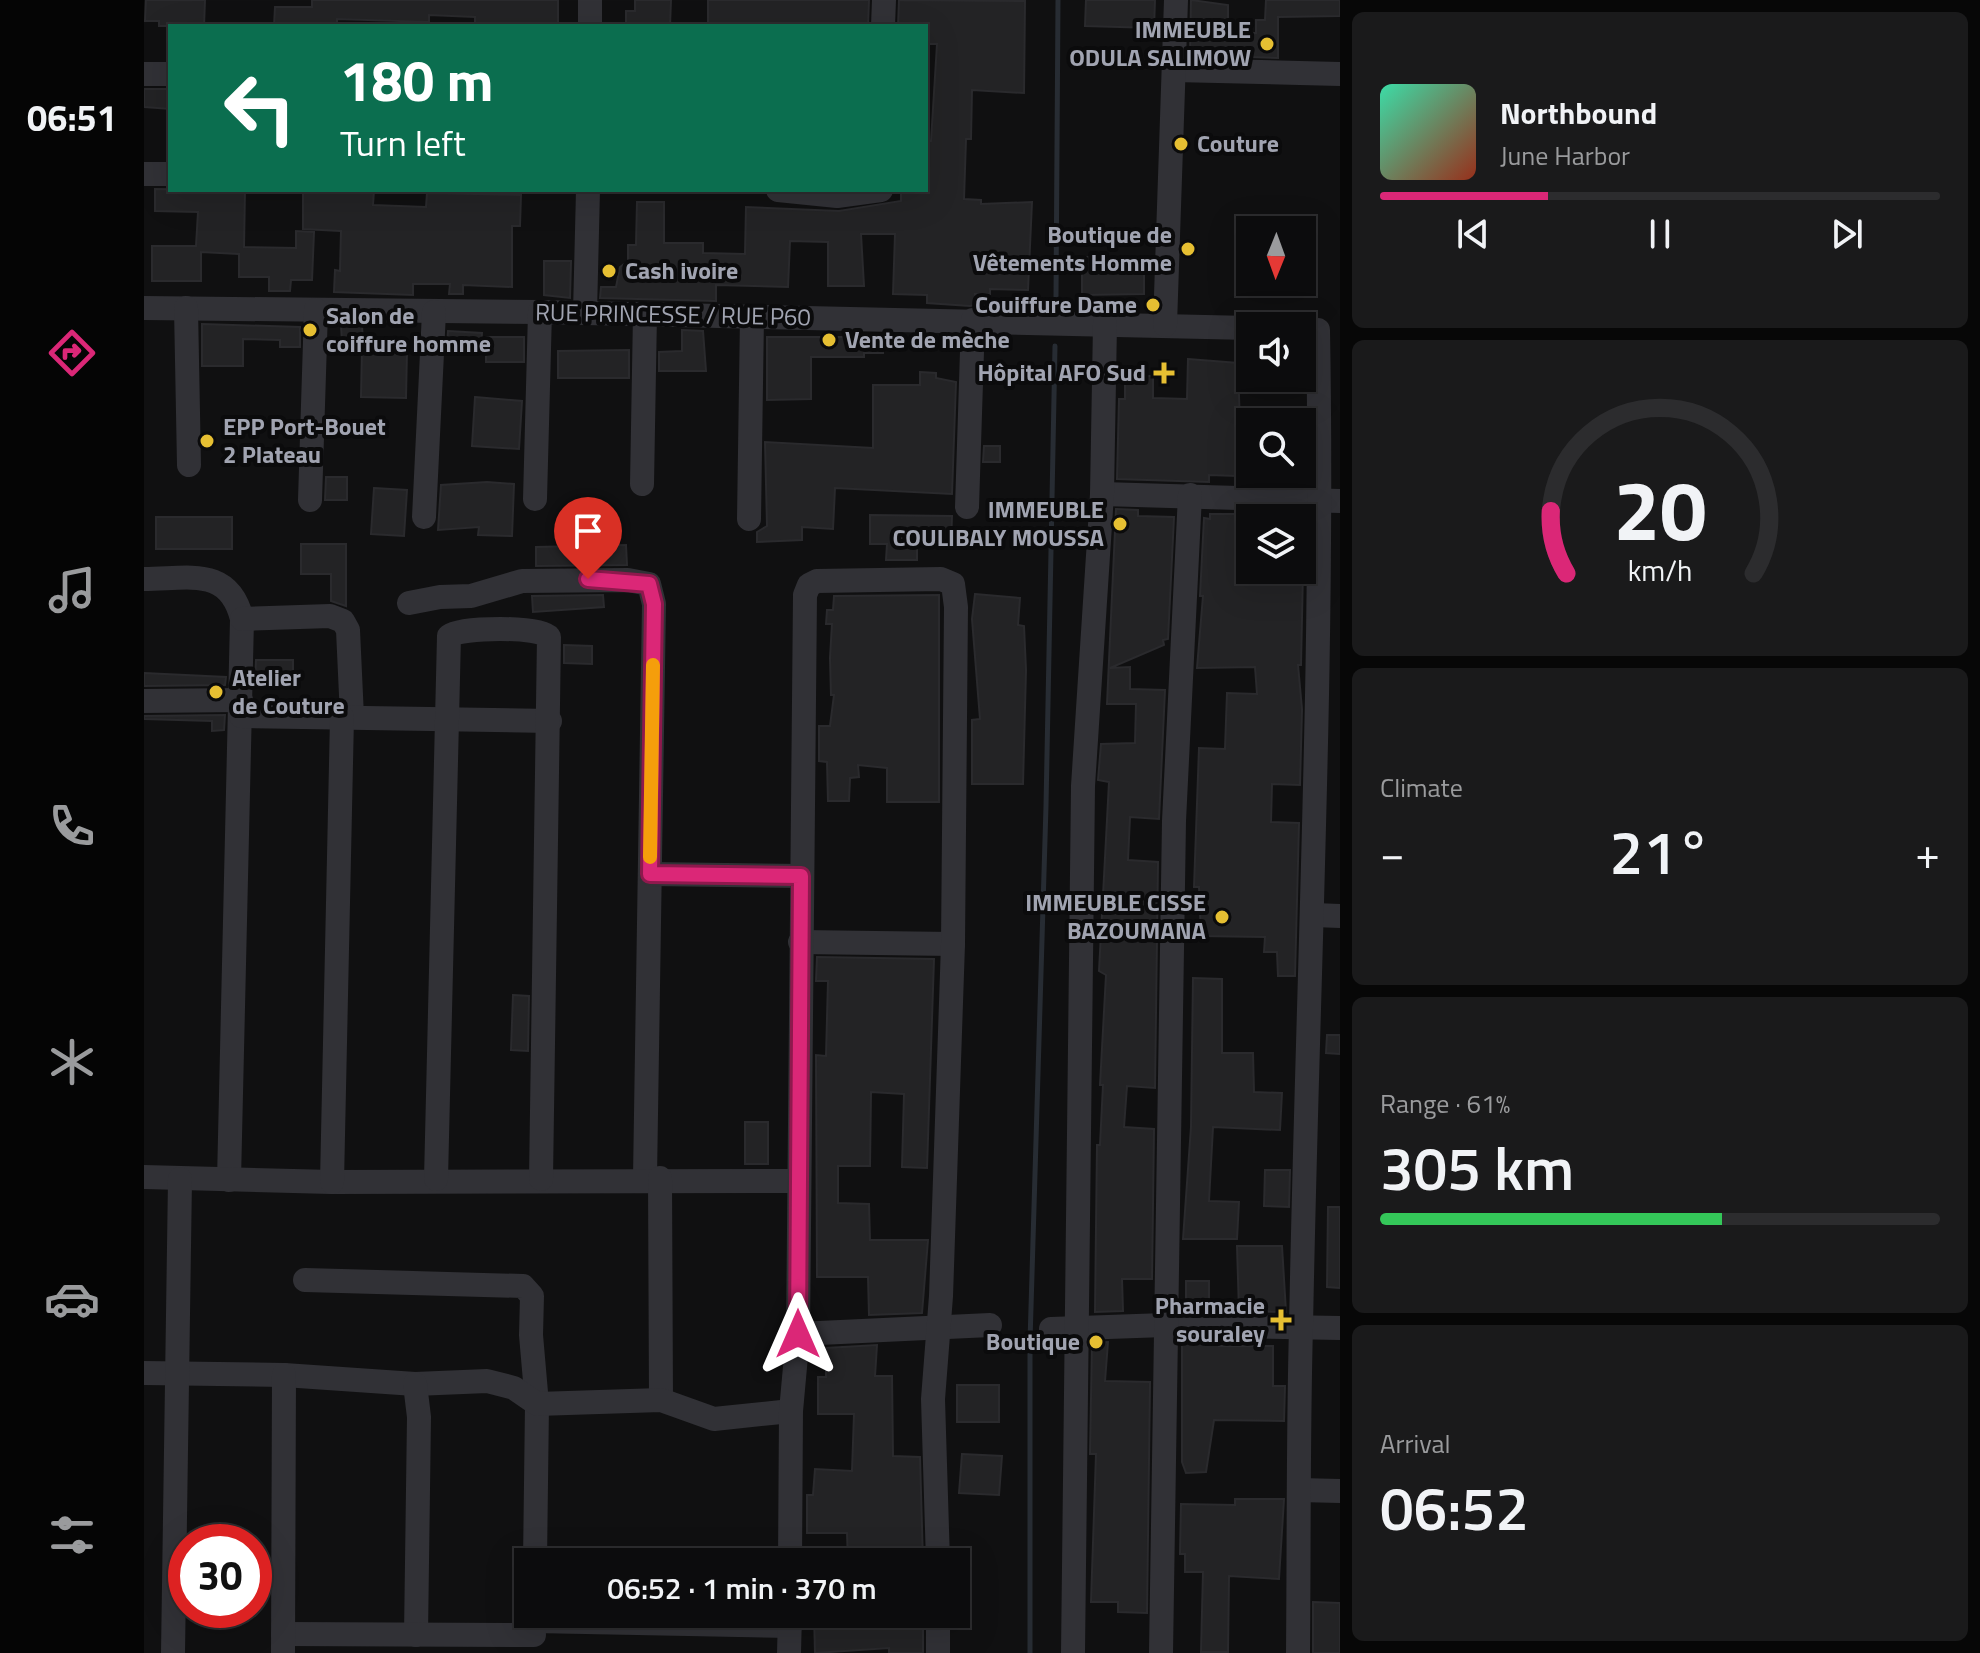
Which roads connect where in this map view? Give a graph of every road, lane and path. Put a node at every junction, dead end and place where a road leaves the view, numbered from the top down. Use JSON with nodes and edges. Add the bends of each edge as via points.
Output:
{"nodes":[{"id":1,"x":590,"y":0,"type":"edge"},
{"id":2,"x":884,"y":0,"type":"edge"},
{"id":3,"x":1176,"y":0,"type":"edge"},
{"id":4,"x":590,"y":24,"type":"edge"},
{"id":5,"x":883,"y":24,"type":"edge"},
{"id":6,"x":1174,"y":70,"type":"junction"},
{"id":7,"x":144,"y":74,"type":"edge"},
{"id":8,"x":168,"y":74,"type":"edge"},
{"id":9,"x":1340,"y":74,"type":"edge"},
{"id":10,"x":144,"y":174,"type":"edge"},
{"id":11,"x":168,"y":174,"type":"edge"},
{"id":12,"x":588,"y":192,"type":"edge"},
{"id":13,"x":798,"y":192,"type":"edge"},
{"id":14,"x":866,"y":192,"type":"edge"},
{"id":15,"x":144,"y":308,"type":"edge"},
{"id":16,"x":186,"y":308,"type":"junction"},
{"id":17,"x":316,"y":310,"type":"junction"},
{"id":18,"x":434,"y":312,"type":"junction"},
{"id":19,"x":540,"y":312,"type":"junction"},
{"id":20,"x":585,"y":313,"type":"junction"},
{"id":21,"x":645,"y":314,"type":"junction"},
{"id":22,"x":752,"y":316,"type":"junction"},
{"id":23,"x":973,"y":320,"type":"junction"},
{"id":24,"x":1105,"y":324,"type":"junction"},
{"id":25,"x":1165,"y":325,"type":"junction"},
{"id":26,"x":1236,"y":328,"type":"edge"},
{"id":27,"x":1320,"y":330,"type":"edge"},
{"id":28,"x":189,"y":465,"type":"dead end"},
{"id":29,"x":642,"y":484,"type":"dead end"},
{"id":30,"x":1102,"y":494,"type":"junction"},
{"id":31,"x":1190,"y":495,"type":"junction"},
{"id":32,"x":535,"y":499,"type":"dead end"},
{"id":33,"x":310,"y":500,"type":"dead end"},
{"id":34,"x":1330,"y":501,"type":"edge"},
{"id":35,"x":967,"y":507,"type":"dead end"},
{"id":36,"x":424,"y":517,"type":"dead end"},
{"id":37,"x":749,"y":519,"type":"dead end"},
{"id":38,"x":144,"y":579,"type":"edge"},
{"id":39,"x":409,"y":603,"type":"dead end"},
{"id":40,"x":242,"y":619,"type":"junction"},
{"id":41,"x":144,"y":701,"type":"edge"},
{"id":42,"x":241,"y":708,"type":"junction"},
{"id":43,"x":347,"y":717,"type":"junction"},
{"id":44,"x":445,"y":719,"type":"junction"},
{"id":45,"x":550,"y":721,"type":"junction"},
{"id":46,"x":650,"y":874,"type":"junction"},
{"id":47,"x":801,"y":876,"type":"junction"},
{"id":48,"x":1314,"y":915,"type":"junction"},
{"id":49,"x":1340,"y":916,"type":"edge"},
{"id":50,"x":800,"y":942,"type":"junction"},
{"id":51,"x":953,"y":944,"type":"junction"},
{"id":52,"x":144,"y":1177,"type":"edge"},
{"id":53,"x":652,"y":1178,"type":"junction"},
{"id":54,"x":180,"y":1179,"type":"junction"},
{"id":55,"x":436,"y":1179,"type":"junction"},
{"id":56,"x":541,"y":1179,"type":"junction"},
{"id":57,"x":229,"y":1180,"type":"junction"},
{"id":58,"x":798,"y":1181,"type":"junction"},
{"id":59,"x":332,"y":1182,"type":"junction"},
{"id":60,"x":305,"y":1280,"type":"dead end"},
{"id":61,"x":990,"y":1325,"type":"dead end"},
{"id":62,"x":1165,"y":1325,"type":"junction"},
{"id":63,"x":1301,"y":1327,"type":"junction"},
{"id":64,"x":1077,"y":1328,"type":"junction"},
{"id":65,"x":1340,"y":1328,"type":"edge"},
{"id":66,"x":1051,"y":1329,"type":"dead end"},
{"id":67,"x":939,"y":1330,"type":"junction"},
{"id":68,"x":798,"y":1334,"type":"junction"},
{"id":69,"x":144,"y":1373,"type":"edge"},
{"id":70,"x":177,"y":1373,"type":"junction"},
{"id":71,"x":284,"y":1375,"type":"junction"},
{"id":72,"x":415,"y":1384,"type":"junction"},
{"id":73,"x":661,"y":1400,"type":"junction"},
{"id":74,"x":537,"y":1404,"type":"junction"},
{"id":75,"x":791,"y":1411,"type":"junction"},
{"id":76,"x":1299,"y":1490,"type":"junction"},
{"id":77,"x":1340,"y":1491,"type":"edge"},
{"id":78,"x":535,"y":1548,"type":"edge"},
{"id":79,"x":790,"y":1548,"type":"edge"},
{"id":80,"x":938,"y":1548,"type":"edge"},
{"id":81,"x":604,"y":1628,"type":"edge"},
{"id":82,"x":790,"y":1628,"type":"edge"},
{"id":83,"x":938,"y":1628,"type":"edge"},
{"id":84,"x":534,"y":1631,"type":"edge"},
{"id":85,"x":416,"y":1635,"type":"junction"},
{"id":86,"x":283,"y":1643,"type":"edge"},
{"id":87,"x":173,"y":1653,"type":"edge"},
{"id":88,"x":789,"y":1653,"type":"edge"},
{"id":89,"x":938,"y":1653,"type":"edge"},
{"id":90,"x":1073,"y":1653,"type":"edge"},
{"id":91,"x":1161,"y":1653,"type":"edge"},
{"id":92,"x":1298,"y":1653,"type":"edge"}],
"edges":[{"from":1,"to":4,"type":"street"},
{"from":2,"to":5,"type":"street"},
{"from":3,"to":6,"type":"street"},
{"from":6,"to":9,"type":"street"},
{"from":6,"to":25,"type":"street"},
{"from":7,"to":8,"type":"street"},
{"from":10,"to":11,"type":"street"},
{"from":12,"to":20,"type":"street"},
{"from":13,"to":14,"type":"street"},
{"from":15,"to":16,"type":"street","name":"RUE PRINCESSE / RUE P60"},
{"from":16,"to":17,"type":"street","name":"RUE PRINCESSE / RUE P60"},
{"from":16,"to":28,"type":"street"},
{"from":17,"to":18,"type":"street","name":"RUE PRINCESSE / RUE P60"},
{"from":17,"to":33,"type":"street"},
{"from":18,"to":19,"type":"street","name":"RUE PRINCESSE / RUE P60"},
{"from":18,"to":36,"type":"street"},
{"from":19,"to":20,"type":"street","name":"RUE PRINCESSE / RUE P60"},
{"from":19,"to":32,"type":"street"},
{"from":20,"to":21,"type":"street","name":"RUE PRINCESSE / RUE P60"},
{"from":21,"to":22,"type":"street","name":"RUE PRINCESSE / RUE P60"},
{"from":21,"to":29,"type":"street"},
{"from":22,"to":23,"type":"street","name":"RUE PRINCESSE / RUE P60"},
{"from":22,"to":37,"type":"street"},
{"from":23,"to":24,"type":"street","name":"RUE PRINCESSE / RUE P60"},
{"from":23,"to":35,"type":"street"},
{"from":24,"to":25,"type":"street","name":"RUE PRINCESSE / RUE P60"},
{"from":24,"to":30,"type":"street"},
{"from":25,"to":26,"type":"street","name":"RUE PRINCESSE / RUE P60"},
{"from":27,"to":34,"type":"street"},
{"from":30,"to":31,"type":"street"},
{"from":30,"to":64,"type":"street","via":[[1083,786]]},
{"from":31,"to":34,"type":"street"},
{"from":31,"to":62,"type":"street","via":[[1174,821]]},
{"from":34,"to":48,"type":"street"},
{"from":38,"to":40,"type":"street","via":[[217,581],[232,591]]},
{"from":39,"to":46,"type":"street","via":[[471,596],[522,581],[649,584],[654,604]]},
{"from":40,"to":42,"type":"street"},
{"from":40,"to":43,"type":"street","via":[[330,616],[343,621],[348,630]]},
{"from":41,"to":42,"type":"street"},
{"from":42,"to":43,"type":"street"},
{"from":42,"to":57,"type":"street"},
{"from":43,"to":44,"type":"street"},
{"from":43,"to":59,"type":"street"},
{"from":44,"to":45,"type":"street"},
{"from":44,"to":45,"type":"street","via":[[449,636],[483,630],[545,632],[549,637]]},
{"from":44,"to":55,"type":"street"},
{"from":45,"to":56,"type":"street"},
{"from":46,"to":47,"type":"street"},
{"from":46,"to":53,"type":"street"},
{"from":47,"to":50,"type":"street"},
{"from":47,"to":51,"type":"street","via":[[809,585],[941,579],[953,584]]},
{"from":48,"to":49,"type":"street"},
{"from":48,"to":63,"type":"street"},
{"from":50,"to":51,"type":"street"},
{"from":50,"to":58,"type":"street"},
{"from":51,"to":67,"type":"street"},
{"from":52,"to":54,"type":"street"},
{"from":53,"to":56,"type":"street"},
{"from":53,"to":58,"type":"street"},
{"from":53,"to":73,"type":"street"},
{"from":54,"to":57,"type":"street"},
{"from":54,"to":70,"type":"street"},
{"from":55,"to":56,"type":"street"},
{"from":55,"to":59,"type":"street"},
{"from":57,"to":59,"type":"street"},
{"from":58,"to":68,"type":"street"},
{"from":60,"to":74,"type":"street","via":[[523,1286],[532,1296]]},
{"from":61,"to":67,"type":"street"},
{"from":62,"to":63,"type":"street"},
{"from":62,"to":64,"type":"street"},
{"from":62,"to":91,"type":"street"},
{"from":63,"to":65,"type":"street"},
{"from":63,"to":76,"type":"street"},
{"from":64,"to":66,"type":"street"},
{"from":64,"to":90,"type":"street"},
{"from":67,"to":68,"type":"street"},
{"from":67,"to":80,"type":"street","via":[[933,1399]]},
{"from":68,"to":75,"type":"street"},
{"from":69,"to":70,"type":"street"},
{"from":70,"to":71,"type":"street"},
{"from":70,"to":87,"type":"street"},
{"from":71,"to":72,"type":"street"},
{"from":71,"to":86,"type":"street"},
{"from":72,"to":74,"type":"street","via":[[487,1381],[514,1388]]},
{"from":72,"to":85,"type":"street"},
{"from":73,"to":74,"type":"street"},
{"from":73,"to":75,"type":"street","via":[[714,1419]]},
{"from":74,"to":78,"type":"street"},
{"from":75,"to":79,"type":"street"},
{"from":76,"to":77,"type":"street"},
{"from":76,"to":92,"type":"street"},
{"from":81,"to":84,"type":"street"},
{"from":82,"to":88,"type":"street"},
{"from":83,"to":89,"type":"street"},
{"from":84,"to":85,"type":"street"},
{"from":85,"to":86,"type":"street"}]}
